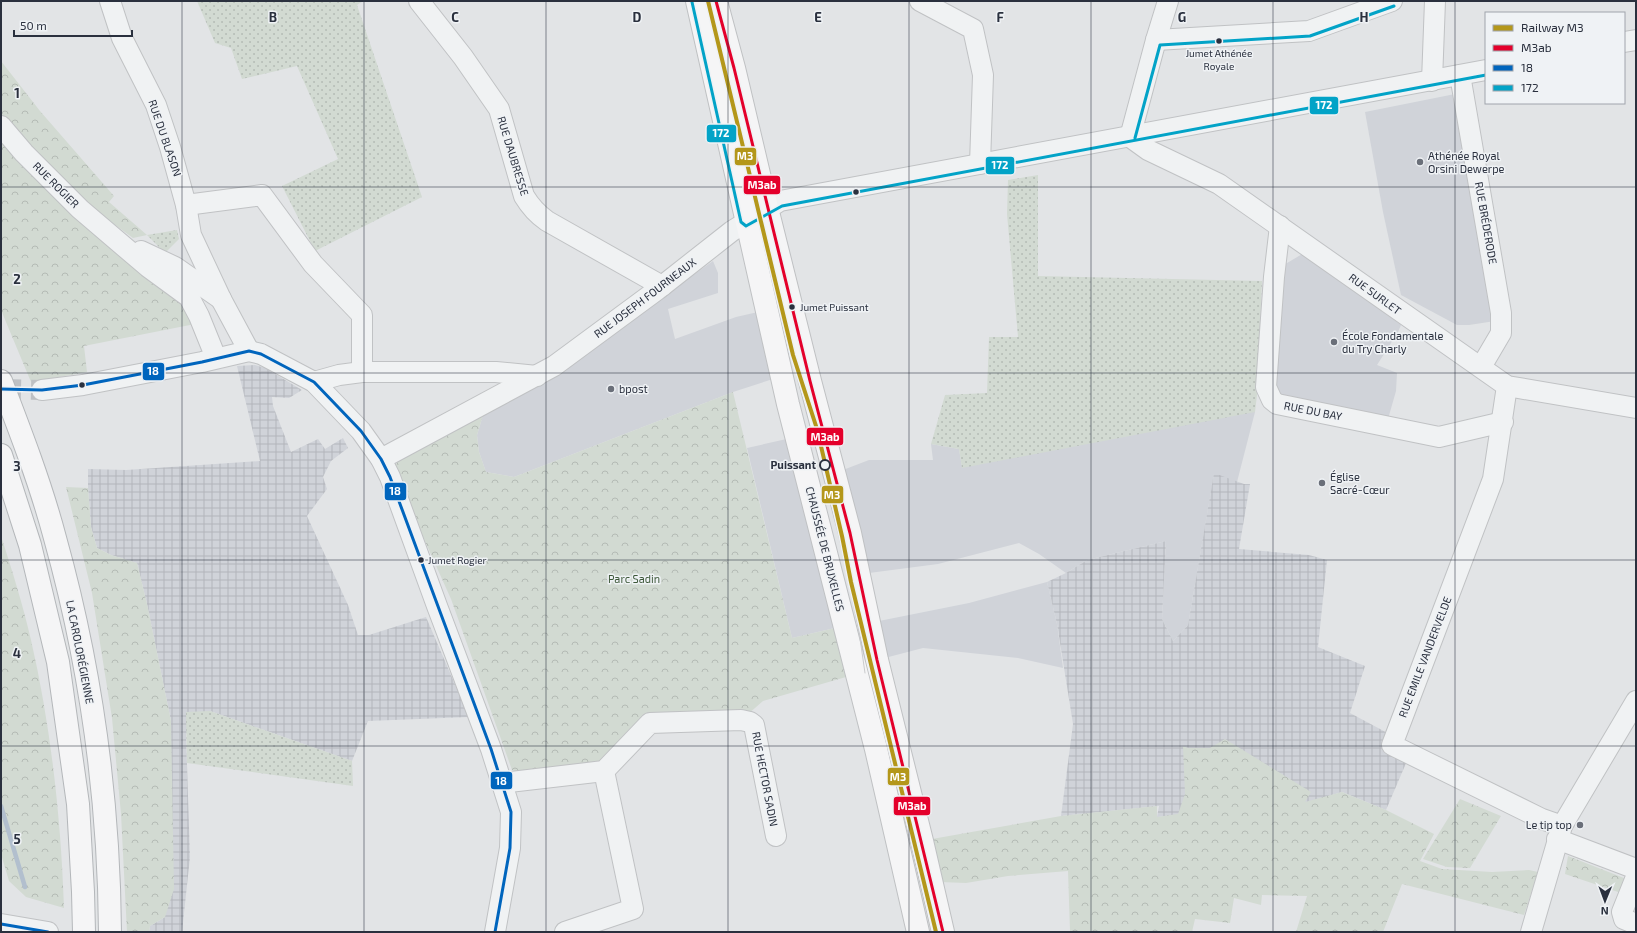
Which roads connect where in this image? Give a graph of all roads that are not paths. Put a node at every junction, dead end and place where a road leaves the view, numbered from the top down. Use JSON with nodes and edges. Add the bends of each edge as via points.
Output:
{"nodes":[{"id":1,"x":110,"y":1,"type":"edge"},
{"id":2,"x":420,"y":1,"type":"edge"},
{"id":3,"x":697,"y":1,"type":"edge"},
{"id":4,"x":716,"y":1,"type":"edge"},
{"id":5,"x":920,"y":1,"type":"edge"},
{"id":6,"x":1168,"y":1,"type":"edge"},
{"id":7,"x":1392,"y":1,"type":"edge"},
{"id":8,"x":1435,"y":1,"type":"edge"},
{"id":9,"x":1156,"y":40,"type":"junction"},
{"id":10,"x":1636,"y":40,"type":"edge"},
{"id":11,"x":1625,"y":42,"type":"edge"},
{"id":12,"x":1485,"y":70,"type":"edge"},
{"id":13,"x":1460,"y":75,"type":"junction"},
{"id":14,"x":1432,"y":81,"type":"junction"},
{"id":15,"x":1,"y":126,"type":"edge"},
{"id":16,"x":1130,"y":136,"type":"junction"},
{"id":17,"x":980,"y":164,"type":"junction"},
{"id":18,"x":186,"y":205,"type":"junction"},
{"id":19,"x":755,"y":215,"type":"junction"},
{"id":20,"x":1280,"y":226,"type":"junction"},
{"id":21,"x":191,"y":235,"type":"junction"},
{"id":22,"x":115,"y":239,"type":"junction"},
{"id":23,"x":175,"y":267,"type":"junction"},
{"id":24,"x":662,"y":286,"type":"junction"},
{"id":25,"x":174,"y":287,"type":"junction"},
{"id":26,"x":221,"y":299,"type":"junction"},
{"id":27,"x":249,"y":351,"type":"junction"},
{"id":28,"x":216,"y":358,"type":"junction"},
{"id":29,"x":1480,"y":367,"type":"junction"},
{"id":30,"x":362,"y":372,"type":"junction"},
{"id":31,"x":537,"y":376,"type":"junction"},
{"id":32,"x":1,"y":381,"type":"edge"},
{"id":33,"x":314,"y":382,"type":"junction"},
{"id":34,"x":1507,"y":386,"type":"junction"},
{"id":35,"x":42,"y":390,"type":"tunnel mouth"},
{"id":36,"x":1636,"y":408,"type":"edge"},
{"id":37,"x":1503,"y":422,"type":"junction"},
{"id":38,"x":1,"y":455,"type":"edge"},
{"id":39,"x":381,"y":459,"type":"junction"},
{"id":40,"x":1636,"y":701,"type":"edge"},
{"id":41,"x":604,"y":771,"type":"junction"},
{"id":42,"x":502,"y":783,"type":"junction"},
{"id":43,"x":1560,"y":833,"type":"junction"},
{"id":44,"x":776,"y":836,"type":"dead end"},
{"id":45,"x":1636,"y":869,"type":"edge"},
{"id":46,"x":1636,"y":877,"type":"edge"},
{"id":47,"x":1,"y":924,"type":"edge"},
{"id":48,"x":1636,"y":924,"type":"edge"},
{"id":49,"x":48,"y":932,"type":"edge"},
{"id":50,"x":84,"y":932,"type":"edge"},
{"id":51,"x":110,"y":932,"type":"edge"},
{"id":52,"x":495,"y":932,"type":"edge"},
{"id":53,"x":565,"y":932,"type":"edge"},
{"id":54,"x":918,"y":932,"type":"edge"},
{"id":55,"x":943,"y":932,"type":"edge"},
{"id":56,"x":1531,"y":932,"type":"edge"}],
"edges":[{"from":1,"to":18,"type":"street","name":"RUE DU BLASON","via":[[122,38],[156,105]]},
{"from":2,"to":24,"type":"street","name":"RUE DAUBRESSE","via":[[499,109],[528,203],[547,221]]},
{"from":3,"to":19,"type":"main road","name":"CHAUSSÉE DE BRUXELLES"},
{"from":4,"to":19,"type":"main road","name":"CHAUSSÉE DE BRUXELLES","via":[[734,68]]},
{"from":5,"to":17,"type":"street","via":[[973,29],[983,75]]},
{"from":6,"to":9,"type":"street"},
{"from":7,"to":9,"type":"street","via":[[1309,30]]},
{"from":8,"to":14,"type":"street"},
{"from":9,"to":16,"type":"street"},
{"from":10,"to":11,"type":"street"},
{"from":12,"to":13,"type":"street","name":"RUE JOSEPH FOURNEAUX"},
{"from":13,"to":14,"type":"street","name":"RUE JOSEPH FOURNEAUX"},
{"from":13,"to":29,"type":"street","name":"RUE BRÉDERODE","via":[[1501,313],[1501,333]]},
{"from":14,"to":16,"type":"street","name":"RUE JOSEPH FOURNEAUX"},
{"from":15,"to":22,"type":"street","name":"RUE ROGIER","via":[[80,210]]},
{"from":16,"to":17,"type":"street","name":"RUE JOSEPH FOURNEAUX"},
{"from":16,"to":20,"type":"street","name":"RUE SURLET","via":[[1148,150],[1219,184]]},
{"from":17,"to":19,"type":"street","name":"RUE JOSEPH FOURNEAUX","via":[[780,201]]},
{"from":18,"to":21,"type":"street","name":"RUE DU BLASON"},
{"from":18,"to":30,"type":"street","via":[[262,195],[313,264],[362,315]]},
{"from":19,"to":24,"type":"street","name":"RUE JOSEPH FOURNEAUX"},
{"from":19,"to":54,"type":"main road","name":"CHAUSSÉE DE BRUXELLES","via":[[788,404]]},
{"from":19,"to":55,"type":"main road","name":"CHAUSSÉE DE BRUXELLES","via":[[850,534],[877,660]]},
{"from":20,"to":29,"type":"street","name":"RUE SURLET"},
{"from":20,"to":37,"type":"street","name":"RUE DU BAY","via":[[1266,387],[1272,400],[1277,404],[1439,437]]},
{"from":21,"to":23,"type":"street"},
{"from":21,"to":26,"type":"street","name":"RUE DU BLASON"},
{"from":22,"to":23,"type":"street"},
{"from":22,"to":25,"type":"street"},
{"from":23,"to":25,"type":"street"},
{"from":23,"to":26,"type":"street"},
{"from":24,"to":31,"type":"street","name":"RUE JOSEPH FOURNEAUX"},
{"from":25,"to":28,"type":"street","via":[[189,297]]},
{"from":26,"to":27,"type":"street","name":"RUE DU BLASON"},
{"from":27,"to":28,"type":"street"},
{"from":27,"to":33,"type":"street","via":[[261,354]]},
{"from":28,"to":35,"type":"street","via":[[83,385]]},
{"from":29,"to":34,"type":"street","name":"RUE SURLET"},
{"from":30,"to":31,"type":"street","via":[[496,372]]},
{"from":30,"to":33,"type":"street"},
{"from":31,"to":39,"type":"street","name":"RUE JOSEPH FOURNEAUX"},
{"from":32,"to":51,"type":"main road","name":"LA CAROLORÉGIENNE","via":[[26,447],[55,538],[84,657],[105,807]]},
{"from":33,"to":39,"type":"street","via":[[361,431]]},
{"from":34,"to":36,"type":"street","name":"RUE SURLET"},
{"from":34,"to":37,"type":"street","name":"RUE EMILE VANDERVELDE"},
{"from":37,"to":43,"type":"street","name":"RUE EMILE VANDERVELDE","via":[[1493,478],[1392,745],[1542,819]]},
{"from":38,"to":50,"type":"main road","via":[[30,544],[58,662],[78,804]]},
{"from":39,"to":42,"type":"street","via":[[390,477]]},
{"from":40,"to":43,"type":"street"},
{"from":41,"to":42,"type":"street"},
{"from":41,"to":44,"type":"street","name":"RUE HECTOR SADIN","via":[[650,723],[741,720],[750,722],[754,725]]},
{"from":41,"to":53,"type":"street","via":[[634,909]]},
{"from":42,"to":52,"type":"street","via":[[511,812],[510,848]]},
{"from":43,"to":45,"type":"street"},
{"from":43,"to":56,"type":"street"},
{"from":46,"to":48,"type":"street","via":[[1622,912],[1624,919]]},
{"from":47,"to":49,"type":"street"}]}
